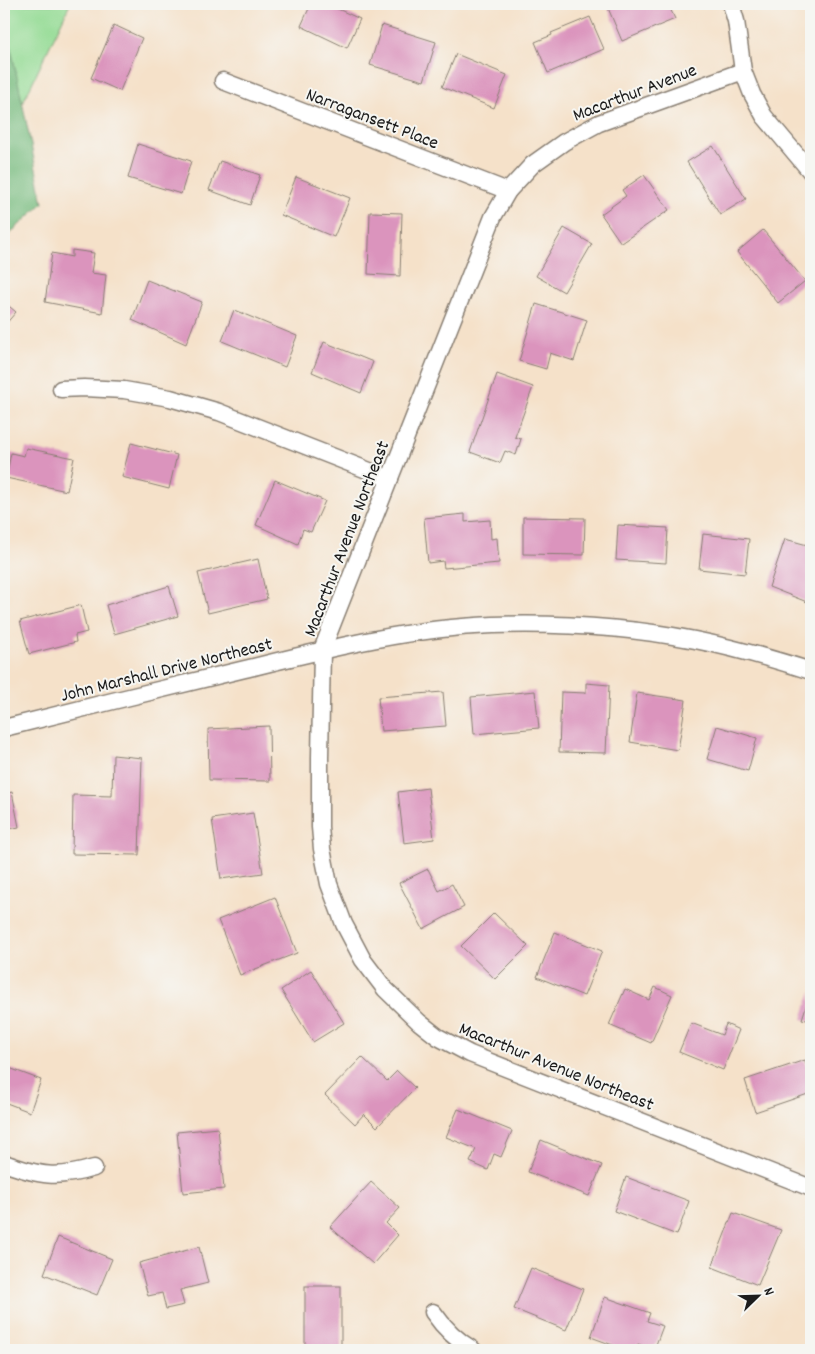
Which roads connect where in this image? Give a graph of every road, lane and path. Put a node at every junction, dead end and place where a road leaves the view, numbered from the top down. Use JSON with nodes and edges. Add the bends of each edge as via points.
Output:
{"nodes":[{"id":1,"x":731,"y":4,"type":"edge"},
{"id":2,"x":743,"y":71,"type":"junction"},
{"id":3,"x":223,"y":80,"type":"dead end"},
{"id":4,"x":811,"y":172,"type":"edge"},
{"id":5,"x":508,"y":192,"type":"junction"},
{"id":6,"x":445,"y":338,"type":"joint"},
{"id":7,"x":61,"y":389,"type":"dead end"},
{"id":8,"x":390,"y":479,"type":"junction"},
{"id":9,"x":322,"y":650,"type":"junction"},
{"id":10,"x":811,"y":671,"type":"edge"},
{"id":11,"x":4,"y":728,"type":"edge"},
{"id":12,"x":4,"y":1163,"type":"edge"},
{"id":13,"x":94,"y":1168,"type":"dead end"},
{"id":14,"x":811,"y":1188,"type":"edge"},
{"id":15,"x":433,"y":1312,"type":"dead end"},
{"id":16,"x":473,"y":1350,"type":"edge"}],
"edges":[{"from":1,"to":2,"type":"street"},
{"from":2,"to":4,"type":"street","via":[[764,116]]},
{"from":2,"to":5,"type":"street","name":"Macarthur Avenue","via":[[598,123],[533,164]]},
{"from":3,"to":5,"type":"street","name":"Narragansett Place"},
{"from":5,"to":6,"type":"street","name":"Macarthur Avenue","via":[[493,217]]},
{"from":6,"to":8,"type":"street","name":"Macarthur Avenue Northeast"},
{"from":7,"to":8,"type":"street","via":[[124,390],[170,398],[219,412]]},
{"from":8,"to":9,"type":"street","name":"Macarthur Avenue Northeast"},
{"from":9,"to":10,"type":"street","name":"John Marshall Drive Northeast","via":[[424,631],[492,625],[560,625],[628,630],[695,640],[762,655]]},
{"from":9,"to":11,"type":"street","name":"John Marshall Drive Northeast"},
{"from":9,"to":14,"type":"street","name":"Macarthur Avenue Northeast","via":[[322,850],[329,884],[344,924],[363,960],[385,989],[419,1022],[470,1054]]},
{"from":12,"to":13,"type":"street","via":[[52,1176]]},
{"from":15,"to":16,"type":"street","via":[[460,1342]]}]}
